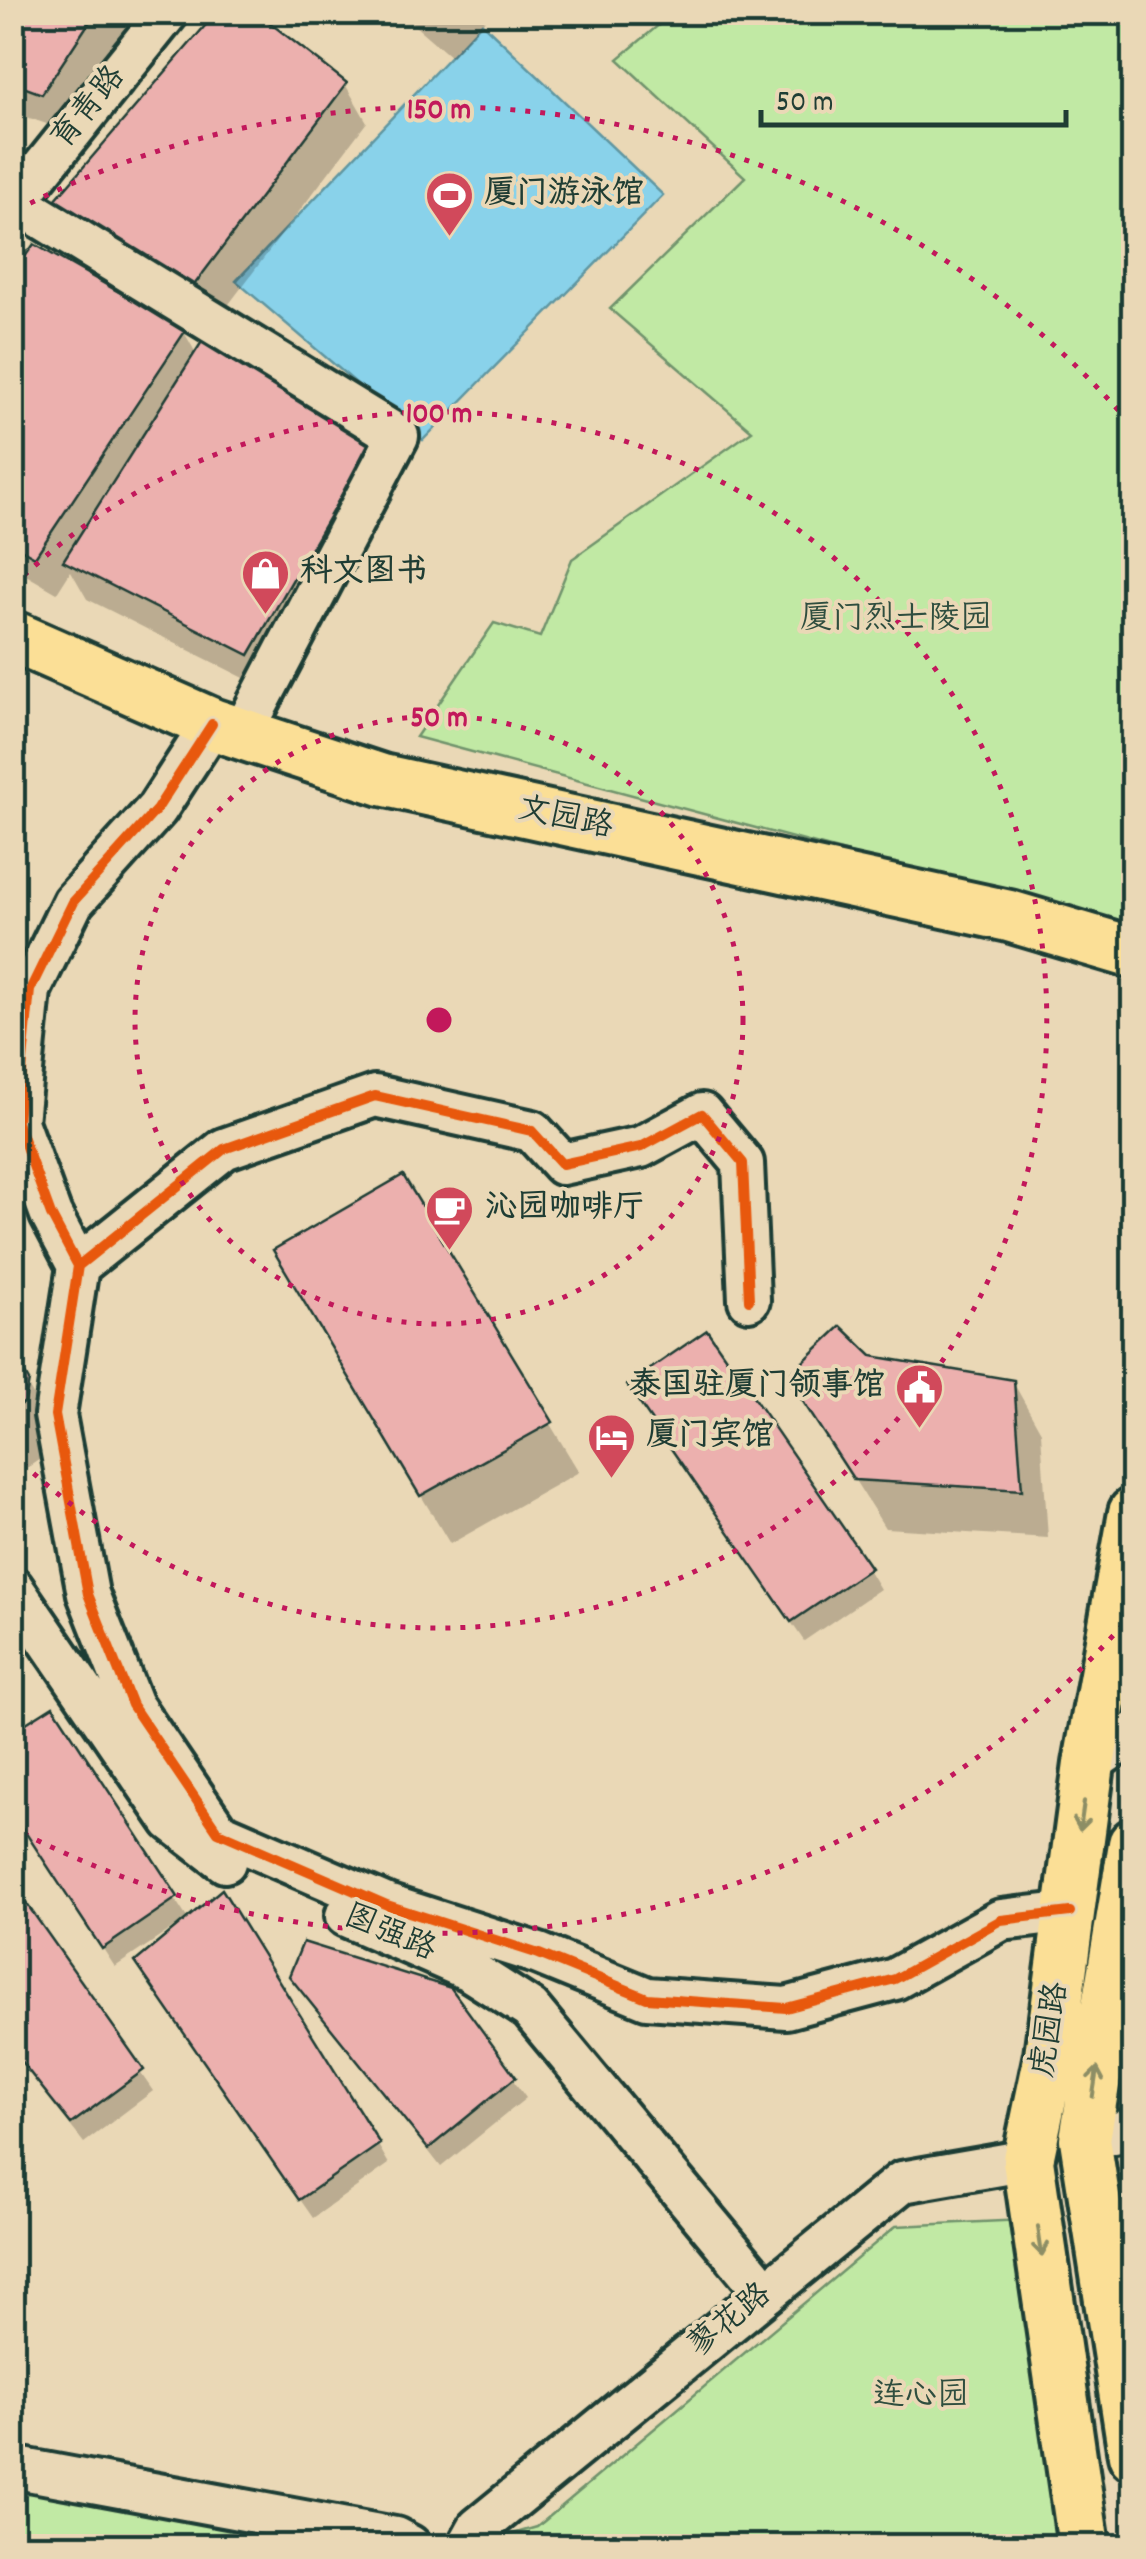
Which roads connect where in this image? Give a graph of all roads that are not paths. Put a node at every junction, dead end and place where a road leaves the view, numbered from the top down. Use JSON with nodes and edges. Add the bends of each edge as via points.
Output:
{"nodes":[{"id":1,"x":168,"y":12,"type":"edge"},
{"id":2,"x":14,"y":204,"type":"edge"},
{"id":3,"x":12,"y":636,"type":"edge"},
{"id":4,"x":227,"y":729,"type":"junction"},
{"id":5,"x":1134,"y":953,"type":"edge"},
{"id":6,"x":78,"y":1266,"type":"junction"},
{"id":7,"x":749,"y":1300,"type":"dead end"},
{"id":8,"x":1134,"y":1513,"type":"edge"},
{"id":9,"x":12,"y":1587,"type":"edge"},
{"id":10,"x":1134,"y":1733,"type":"edge"},
{"id":11,"x":1089,"y":1764,"type":"junction"},
{"id":12,"x":1134,"y":1844,"type":"edge"},
{"id":13,"x":1070,"y":1912,"type":"junction"},
{"id":14,"x":1134,"y":2128,"type":"edge"},
{"id":15,"x":1085,"y":2140,"type":"junction"},
{"id":16,"x":1028,"y":2160,"type":"junction"},
{"id":17,"x":766,"y":2293,"type":"junction"},
{"id":18,"x":1134,"y":2455,"type":"edge"},
{"id":19,"x":12,"y":2467,"type":"edge"},
{"id":20,"x":410,"y":2546,"type":"edge"},
{"id":21,"x":468,"y":2546,"type":"edge"},
{"id":22,"x":1084,"y":2546,"type":"edge"}],
"edges":[{"from":1,"to":2,"type":"street","name":"育青路"},
{"from":2,"to":4,"type":"street","via":[[398,436]]},
{"from":3,"to":4,"type":"main road","name":"文园路"},
{"from":4,"to":5,"type":"main road","name":"文园路","via":[[382,780],[1008,916]]},
{"from":4,"to":6,"type":"street","via":[[74,902],[30,990],[17,1122]]},
{"from":6,"to":7,"type":"street","via":[[224,1149],[375,1096],[532,1131],[562,1164],[641,1147],[702,1114],[743,1162]]},
{"from":6,"to":13,"type":"street","via":[[55,1414],[88,1594],[132,1705],[218,1832],[387,1905],[540,1954],[647,1998],[786,2008],[896,1979],[1002,1920]]},
{"from":8,"to":11,"type":"main road","name":"虎园路"},
{"from":9,"to":17,"type":"street","name":"图强路","via":[[172,1821],[231,1867],[469,1970],[530,2009]]},
{"from":10,"to":11,"type":"street"},
{"from":11,"to":13,"type":"main road","name":"虎园路","one_way":true},
{"from":15,"to":12,"type":"main road","name":"虎园路","one_way":true},
{"from":13,"to":16,"type":"main road","name":"虎园路"},
{"from":14,"to":15,"type":"street"},
{"from":15,"to":18,"type":"main road","name":"虎园路"},
{"from":16,"to":17,"type":"street","name":"蓼花路","via":[[902,2182]]},
{"from":16,"to":22,"type":"main road","name":"虎园路","one_way":true},
{"from":17,"to":21,"type":"street","name":"蓼花路","via":[[478,2528]]},
{"from":19,"to":20,"type":"street"}]}
